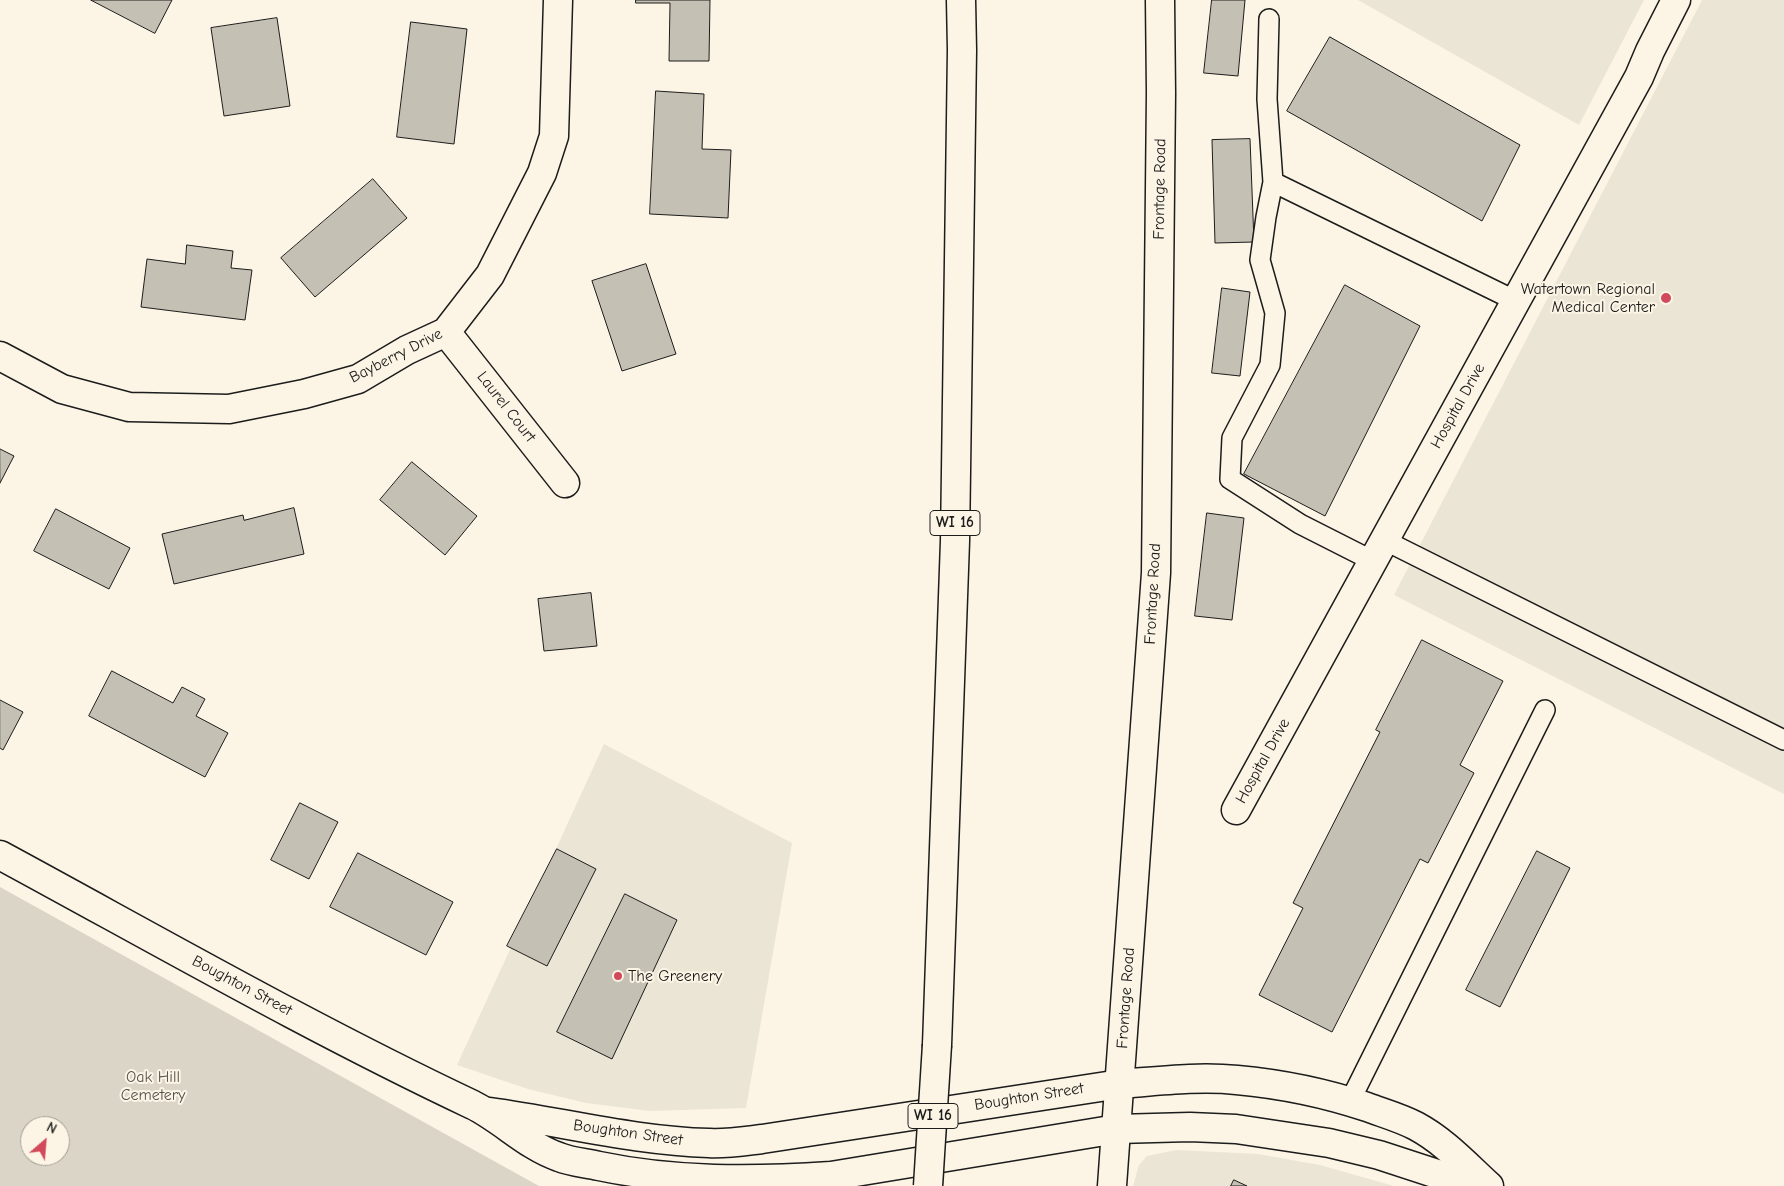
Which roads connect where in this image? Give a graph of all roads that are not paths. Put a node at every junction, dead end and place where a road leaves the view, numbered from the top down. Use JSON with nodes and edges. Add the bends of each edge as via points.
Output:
{"nodes":[{"id":1,"x":558,"y":0,"type":"edge"},
{"id":2,"x":961,"y":0,"type":"edge"},
{"id":3,"x":1160,"y":0,"type":"edge"},
{"id":4,"x":1676,"y":0,"type":"edge"},
{"id":5,"x":1269,"y":19,"type":"dead end"},
{"id":6,"x":1273,"y":182,"type":"junction"},
{"id":7,"x":1516,"y":301,"type":"junction"},
{"id":8,"x":446,"y":332,"type":"junction"},
{"id":9,"x":0,"y":356,"type":"edge"},
{"id":10,"x":565,"y":483,"type":"dead end"},
{"id":11,"x":1378,"y":550,"type":"junction"},
{"id":12,"x":1545,"y":710,"type":"dead end"},
{"id":13,"x":1784,"y":740,"type":"edge"},
{"id":14,"x":1236,"y":810,"type":"dead end"},
{"id":15,"x":0,"y":855,"type":"edge"},
{"id":16,"x":1120,"y":1084,"type":"junction"},
{"id":17,"x":1350,"y":1101,"type":"junction"},
{"id":18,"x":486,"y":1111,"type":"junction"},
{"id":19,"x":1117,"y":1129,"type":"junction"},
{"id":20,"x":928,"y":1186,"type":"edge"},
{"id":21,"x":1112,"y":1186,"type":"edge"},
{"id":22,"x":1474,"y":1186,"type":"edge"},
{"id":23,"x":1489,"y":1186,"type":"edge"}],
"edges":[{"from":1,"to":8,"type":"main road","name":"Bayberry Drive","via":[[554,136],[542,173],[490,275]]},
{"from":2,"to":20,"type":"main road","number":"WI 16","bridge":true,"via":[[955,531],[937,1045]]},
{"from":3,"to":16,"type":"main road","name":"Frontage Road","via":[[1156,573]]},
{"from":4,"to":7,"type":"main road","name":"Hospital Drive","via":[[1639,77]]},
{"from":5,"to":6,"type":"lane","via":[[1267,99]]},
{"from":6,"to":7,"type":"lane"},
{"from":6,"to":11,"type":"lane","via":[[1260,260],[1275,313],[1270,365],[1232,438],[1230,479],[1300,524]]},
{"from":7,"to":11,"type":"main road","name":"Hospital Drive"},
{"from":8,"to":9,"type":"main road","name":"Bayberry Drive","via":[[406,350],[358,380],[229,409],[129,407],[62,389]]},
{"from":8,"to":10,"type":"main road","name":"Laurel Court"},
{"from":11,"to":13,"type":"lane"},
{"from":11,"to":14,"type":"main road","name":"Hospital Drive"},
{"from":12,"to":17,"type":"lane"},
{"from":15,"to":18,"type":"main road","name":"Boughton Street","via":[[395,1068]]},
{"from":16,"to":17,"type":"main road","name":"Boughton Street","via":[[1178,1079],[1236,1080]]},
{"from":16,"to":18,"type":"main road","name":"Boughton Street","via":[[711,1144],[664,1140]]},
{"from":16,"to":19,"type":"main road","name":"Frontage Road"},
{"from":17,"to":23,"type":"main road","name":"Boughton Street","via":[[1416,1126],[1442,1143]]},
{"from":18,"to":19,"type":"main road","name":"Boughton Street","via":[[538,1148],[560,1158],[620,1170],[696,1179],[831,1176]]},
{"from":19,"to":21,"type":"main road","name":"Frontage Road"},
{"from":19,"to":22,"type":"main road","name":"Boughton Street","via":[[1190,1127],[1282,1135],[1379,1154]]}]}
